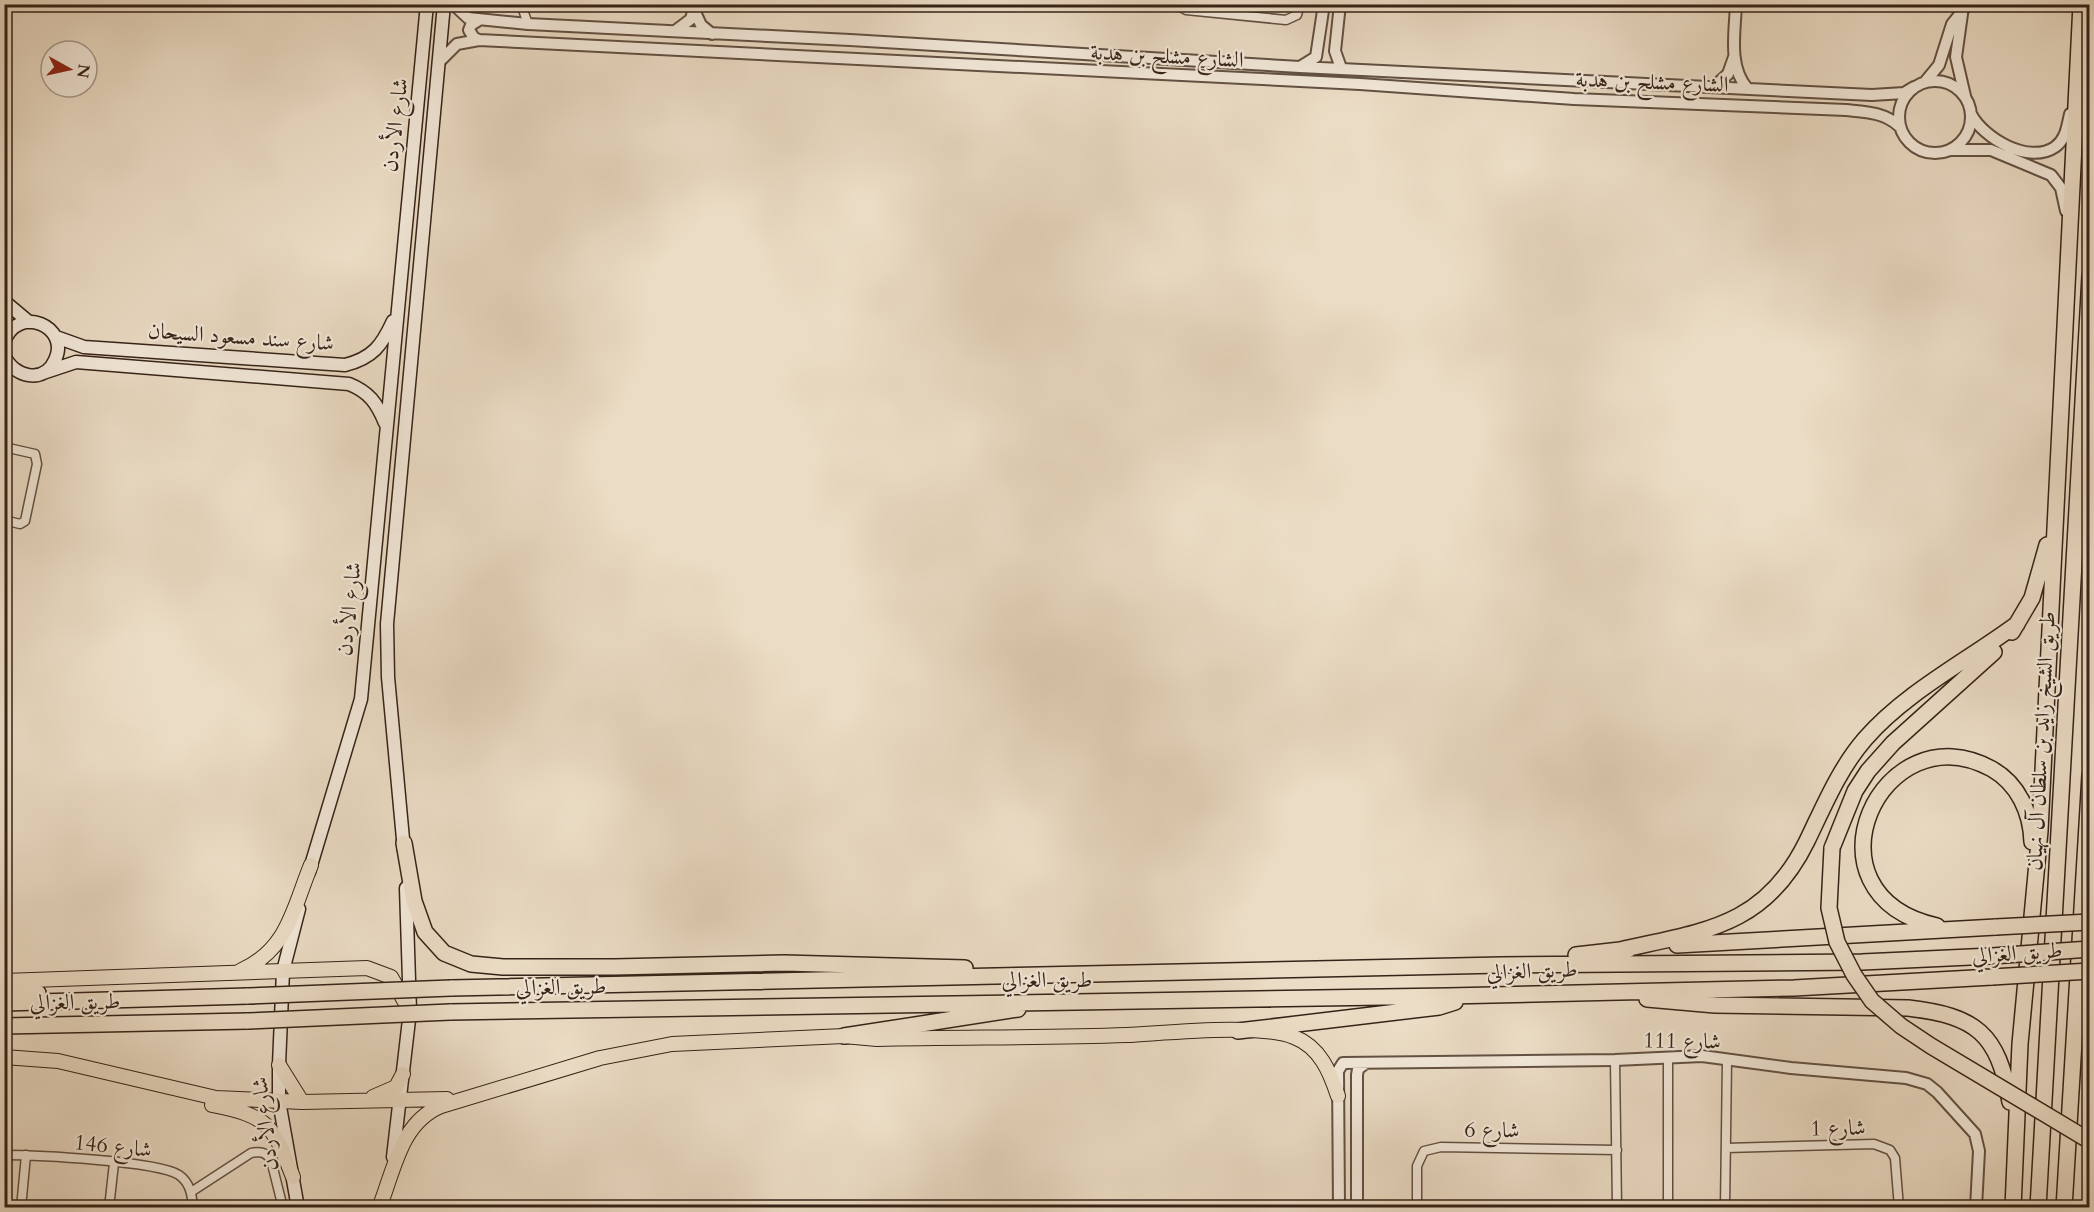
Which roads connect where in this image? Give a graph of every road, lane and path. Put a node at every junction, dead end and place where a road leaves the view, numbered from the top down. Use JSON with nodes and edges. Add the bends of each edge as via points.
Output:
{"nodes":[{"id":1,"x":427,"y":4,"type":"edge"},
{"id":2,"x":444,"y":4,"type":"edge"},
{"id":3,"x":453,"y":4,"type":"edge"},
{"id":4,"x":521,"y":4,"type":"edge"},
{"id":5,"x":1175,"y":4,"type":"edge"},
{"id":6,"x":1236,"y":4,"type":"edge"},
{"id":7,"x":1300,"y":4,"type":"edge"},
{"id":8,"x":1324,"y":4,"type":"edge"},
{"id":9,"x":1340,"y":4,"type":"edge"},
{"id":10,"x":1736,"y":4,"type":"edge"},
{"id":11,"x":2081,"y":4,"type":"edge"},
{"id":12,"x":695,"y":8,"type":"edge"},
{"id":13,"x":1965,"y":8,"type":"edge"},
{"id":14,"x":1235,"y":15,"type":"junction"},
{"id":15,"x":479,"y":20,"type":"junction"},
{"id":16,"x":528,"y":24,"type":"junction"},
{"id":17,"x":674,"y":32,"type":"junction"},
{"id":18,"x":712,"y":34,"type":"junction"},
{"id":19,"x":479,"y":40,"type":"junction"},
{"id":20,"x":850,"y":40,"type":"junction"},
{"id":21,"x":1734,"y":53,"type":"junction"},
{"id":22,"x":849,"y":58,"type":"junction"},
{"id":23,"x":438,"y":63,"type":"junction"},
{"id":24,"x":1300,"y":67,"type":"junction"},
{"id":25,"x":1341,"y":68,"type":"junction"},
{"id":26,"x":1401,"y":70,"type":"junction"},
{"id":27,"x":2078,"y":70,"type":"junction"},
{"id":28,"x":1431,"y":72,"type":"junction"},
{"id":29,"x":1925,"y":82,"type":"junction"},
{"id":30,"x":1715,"y":86,"type":"junction"},
{"id":31,"x":1914,"y":87,"type":"junction"},
{"id":32,"x":1401,"y":88,"type":"junction"},
{"id":33,"x":1747,"y":88,"type":"junction"},
{"id":34,"x":1428,"y":90,"type":"junction"},
{"id":35,"x":1965,"y":98,"type":"junction"},
{"id":36,"x":1971,"y":114,"type":"junction"},
{"id":37,"x":1899,"y":126,"type":"junction"},
{"id":38,"x":1950,"y":150,"type":"junction"},
{"id":39,"x":406,"y":215,"type":"junction"},
{"id":40,"x":2070,"y":250,"type":"junction"},
{"id":41,"x":420,"y":266,"type":"junction"},
{"id":42,"x":2090,"y":276,"type":"edge"},
{"id":43,"x":4,"y":301,"type":"edge"},
{"id":44,"x":398,"y":312,"type":"junction"},
{"id":45,"x":29,"y":322,"type":"junction"},
{"id":46,"x":56,"y":337,"type":"junction"},
{"id":47,"x":5,"y":338,"type":"edge"},
{"id":48,"x":4,"y":356,"type":"edge"},
{"id":49,"x":270,"y":361,"type":"junction"},
{"id":50,"x":4,"y":373,"type":"edge"},
{"id":51,"x":19,"y":373,"type":"junction"},
{"id":52,"x":43,"y":373,"type":"junction"},
{"id":53,"x":267,"y":379,"type":"junction"},
{"id":54,"x":387,"y":428,"type":"junction"},
{"id":55,"x":4,"y":447,"type":"edge"},
{"id":56,"x":2059,"y":467,"type":"junction"},
{"id":57,"x":4,"y":520,"type":"edge"},
{"id":58,"x":379,"y":520,"type":"junction"},
{"id":59,"x":392,"y":567,"type":"junction"},
{"id":60,"x":2053,"y":574,"type":"junction"},
{"id":61,"x":2017,"y":624,"type":"junction"},
{"id":62,"x":2090,"y":776,"type":"edge"},
{"id":63,"x":404,"y":843,"type":"junction"},
{"id":64,"x":311,"y":865,"type":"junction"},
{"id":65,"x":2035,"y":891,"type":"junction"},
{"id":66,"x":2055,"y":901,"type":"junction"},
{"id":67,"x":2090,"y":922,"type":"edge"},
{"id":68,"x":1952,"y":929,"type":"junction"},
{"id":69,"x":2090,"y":949,"type":"edge"},
{"id":70,"x":1620,"y":950,"type":"junction"},
{"id":71,"x":1501,"y":965,"type":"junction"},
{"id":72,"x":283,"y":971,"type":"junction"},
{"id":73,"x":2090,"y":971,"type":"edge"},
{"id":74,"x":219,"y":974,"type":"junction"},
{"id":75,"x":1060,"y":974,"type":"junction"},
{"id":76,"x":4,"y":981,"type":"edge"},
{"id":77,"x":4,"y":991,"type":"edge"},
{"id":78,"x":1575,"y":991,"type":"junction"},
{"id":79,"x":1473,"y":996,"type":"junction"},
{"id":80,"x":164,"y":999,"type":"junction"},
{"id":81,"x":4,"y":1002,"type":"edge"},
{"id":82,"x":1045,"y":1003,"type":"junction"},
{"id":83,"x":410,"y":1011,"type":"junction"},
{"id":84,"x":4,"y":1026,"type":"edge"},
{"id":85,"x":1238,"y":1031,"type":"junction"},
{"id":86,"x":844,"y":1036,"type":"junction"},
{"id":87,"x":4,"y":1057,"type":"edge"},
{"id":88,"x":1668,"y":1058,"type":"junction"},
{"id":89,"x":1615,"y":1060,"type":"junction"},
{"id":90,"x":1727,"y":1060,"type":"junction"},
{"id":91,"x":1366,"y":1062,"type":"junction"},
{"id":92,"x":279,"y":1065,"type":"junction"},
{"id":93,"x":403,"y":1074,"type":"junction"},
{"id":94,"x":154,"y":1085,"type":"junction"},
{"id":95,"x":1338,"y":1096,"type":"junction"},
{"id":96,"x":468,"y":1098,"type":"junction"},
{"id":97,"x":279,"y":1101,"type":"junction"},
{"id":98,"x":350,"y":1101,"type":"junction"},
{"id":99,"x":400,"y":1101,"type":"junction"},
{"id":100,"x":302,"y":1102,"type":"junction"},
{"id":101,"x":1338,"y":1135,"type":"junction"},
{"id":102,"x":1356,"y":1136,"type":"junction"},
{"id":103,"x":2090,"y":1141,"type":"edge"},
{"id":104,"x":1726,"y":1148,"type":"junction"},
{"id":105,"x":1617,"y":1150,"type":"junction"},
{"id":106,"x":4,"y":1155,"type":"edge"},
{"id":107,"x":26,"y":1155,"type":"junction"},
{"id":108,"x":114,"y":1163,"type":"junction"},
{"id":109,"x":2015,"y":1163,"type":"junction"},
{"id":110,"x":293,"y":1177,"type":"junction"},
{"id":111,"x":191,"y":1192,"type":"junction"},
{"id":112,"x":380,"y":1205,"type":"edge"},
{"id":113,"x":21,"y":1208,"type":"edge"},
{"id":114,"x":110,"y":1208,"type":"edge"},
{"id":115,"x":193,"y":1208,"type":"edge"},
{"id":116,"x":283,"y":1208,"type":"edge"},
{"id":117,"x":298,"y":1208,"type":"edge"},
{"id":118,"x":1339,"y":1208,"type":"edge"},
{"id":119,"x":1357,"y":1208,"type":"edge"},
{"id":120,"x":1417,"y":1208,"type":"edge"},
{"id":121,"x":1617,"y":1208,"type":"edge"},
{"id":122,"x":1668,"y":1208,"type":"edge"},
{"id":123,"x":1725,"y":1208,"type":"edge"},
{"id":124,"x":1899,"y":1208,"type":"edge"},
{"id":125,"x":1976,"y":1208,"type":"edge"},
{"id":126,"x":2013,"y":1208,"type":"edge"},
{"id":127,"x":2038,"y":1208,"type":"edge"},
{"id":128,"x":2064,"y":1208,"type":"edge"}],
"edges":[{"from":1,"to":39,"type":"main road","name":"شارع الأردن"},
{"from":2,"to":23,"type":"main road","name":"شارع الأردن"},
{"from":3,"to":15,"type":"street","name":"الشارع مشلح بن هدبة","via":[[468,18]]},
{"from":4,"to":16,"type":"street"},
{"from":5,"to":14,"type":"street","via":[[1186,10]]},
{"from":6,"to":14,"type":"street"},
{"from":7,"to":14,"type":"street","via":[[1297,15],[1286,20]]},
{"from":8,"to":24,"type":"street","via":[[1316,57]]},
{"from":9,"to":25,"type":"street","via":[[1335,51]]},
{"from":10,"to":21,"type":"street"},
{"from":11,"to":27,"type":"highway"},
{"from":12,"to":17,"type":"street","via":[[686,24]]},
{"from":12,"to":18,"type":"street","via":[[701,25]]},
{"from":13,"to":29,"type":"street","via":[[1949,31],[1939,65]]},
{"from":13,"to":35,"type":"street","via":[[1957,34],[1956,57]]},
{"from":15,"to":16,"type":"street","name":"الشارع مشلح بن هدبة"},
{"from":15,"to":19,"type":"street","via":[[469,30]]},
{"from":16,"to":17,"type":"street","name":"الشارع مشلح بن هدبة"},
{"from":17,"to":18,"type":"street","name":"الشارع مشلح بن هدبة"},
{"from":18,"to":20,"type":"street","name":"الشارع مشلح بن هدبة"},
{"from":19,"to":22,"type":"street","name":"الشارع مشلح بن هدبة"},
{"from":19,"to":23,"type":"street","name":"الشارع مشلح بن هدبة","via":[[457,44]]},
{"from":20,"to":22,"type":"street","via":[[858,50]]},
{"from":20,"to":24,"type":"street","name":"الشارع مشلح بن هدبة"},
{"from":21,"to":30,"type":"street","via":[[1728,74]]},
{"from":21,"to":33,"type":"street","via":[[1737,73]]},
{"from":22,"to":32,"type":"street","name":"الشارع مشلح بن هدبة"},
{"from":23,"to":41,"type":"main road","name":"شارع الأردن"},
{"from":24,"to":25,"type":"street","name":"الشارع مشلح بن هدبة"},
{"from":25,"to":26,"type":"street","name":"الشارع مشلح بن هدبة"},
{"from":26,"to":28,"type":"street","name":"الشارع مشلح بن هدبة"},
{"from":26,"to":32,"type":"street","via":[[1406,80]]},
{"from":27,"to":36,"type":"street","via":[[2066,134],[2046,152],[2028,152],[1994,139]]},
{"from":27,"to":40,"type":"highway"},
{"from":28,"to":30,"type":"street","name":"الشارع مشلح بن هدبة"},
{"from":28,"to":34,"type":"street","via":[[1422,81]]},
{"from":29,"to":31,"type":"street"},
{"from":29,"to":35,"type":"street","via":[[1952,85]]},
{"from":30,"to":33,"type":"street","name":"الشارع مشلح بن هدبة"},
{"from":31,"to":33,"type":"street","name":"الشارع مشلح بن هدبة","via":[[1904,93],[1872,95]]},
{"from":31,"to":37,"type":"street","via":[[1901,104]]},
{"from":32,"to":34,"type":"street","name":"الشارع مشلح بن هدبة"},
{"from":34,"to":37,"type":"street","name":"الشارع مشلح بن هدبة","via":[[1846,110],[1875,114]]},
{"from":35,"to":36,"type":"street"},
{"from":36,"to":38,"type":"street","via":[[1963,139]]},
{"from":37,"to":38,"type":"street","via":[[1903,136],[1919,150]]},
{"from":38,"to":40,"type":"street","via":[[1990,150],[2051,175],[2063,194]]},
{"from":39,"to":41,"type":"main road","via":[[413,207],[420,212]]},
{"from":39,"to":44,"type":"main road","name":"شارع الأردن"},
{"from":40,"to":56,"type":"highway"},
{"from":41,"to":59,"type":"main road","name":"شارع الأردن"},
{"from":42,"to":66,"type":"highway","name":"طريق الشيخ زايد بن سلطان آل نهيان"},
{"from":43,"to":45,"type":"main road"},
{"from":44,"to":49,"type":"main road","name":"شارع سند مسعود السيحان","via":[[383,344],[358,362],[345,365]]},
{"from":44,"to":54,"type":"main road","name":"شارع الأردن"},
{"from":45,"to":46,"type":"main road","name":"شارع سند مسعود السيحان","via":[[45,325]]},
{"from":45,"to":47,"type":"main road","via":[[15,326]]},
{"from":46,"to":49,"type":"main road","name":"شارع سند مسعود السيحان","via":[[84,347]]},
{"from":46,"to":52,"type":"main road","via":[[58,354]]},
{"from":48,"to":51,"type":"main road"},
{"from":49,"to":53,"type":"main road","via":[[275,371]]},
{"from":50,"to":51,"type":"street"},
{"from":51,"to":52,"type":"main road","name":"شارع سند مسعود السيحان"},
{"from":52,"to":53,"type":"main road","name":"شارع سند مسعود السيحان","via":[[76,362]]},
{"from":53,"to":54,"type":"main road","name":"شارع سند مسعود السيحان","via":[[349,384],[366,392],[378,404]]},
{"from":54,"to":58,"type":"main road","name":"شارع الأردن"},
{"from":55,"to":57,"type":"street","via":[[35,454],[37,464],[25,521],[20,524]]},
{"from":56,"to":60,"type":"highway"},
{"from":56,"to":61,"type":"highway","via":[[2045,556],[2032,598]]},
{"from":58,"to":59,"type":"main road","via":[[379,567],[387,572]]},
{"from":58,"to":64,"type":"main road","name":"شارع الأردن","via":[[361,699]]},
{"from":59,"to":63,"type":"main road","name":"شارع الأردن","via":[[388,677]]},
{"from":60,"to":65,"type":"highway"},
{"from":60,"to":66,"type":"highway"},
{"from":61,"to":70,"type":"highway","via":[[1882,720],[1834,784],[1799,857],[1779,885],[1757,906],[1716,927]]},
{"from":61,"to":103,"type":"highway","bridge":true,"via":[[2006,641],[1893,743],[1868,771],[1855,791],[1832,848],[1829,908],[1837,942],[1854,975],[1872,1001],[1900,1026]]},
{"from":62,"to":128,"type":"highway"},
{"from":63,"to":75,"type":"highway","via":[[414,901],[425,932],[444,954],[471,964],[615,968],[784,963]]},
{"from":63,"to":83,"type":"main road","name":"شارع الأردن"},
{"from":64,"to":72,"type":"main road","name":"شارع الأردن"},
{"from":64,"to":74,"type":"main road","via":[[274,949],[259,962]]},
{"from":65,"to":68,"type":"highway","via":[[2032,829],[2019,795],[2005,777],[1971,761],[1949,757],[1905,769],[1873,802],[1862,855],[1878,894],[1900,914]]},
{"from":65,"to":109,"type":"highway","via":[[2020,1044]]},
{"from":66,"to":127,"type":"highway","name":"طريق الشيخ زايد بن سلطان آل نهيان"},
{"from":67,"to":68,"type":"highway","bridge":true},
{"from":68,"to":70,"type":"highway"},
{"from":69,"to":71,"type":"highway","name":"طريق الغزالي","bridge":true,"via":[[1862,962]]},
{"from":70,"to":71,"type":"highway"},
{"from":71,"to":75,"type":"highway","name":"طريق الغزالي"},
{"from":72,"to":74,"type":"main road"},
{"from":72,"to":83,"type":"main road","via":[[378,970],[391,977]]},
{"from":72,"to":92,"type":"main road","name":"شارع الأردن"},
{"from":73,"to":78,"type":"highway","name":"طريق الغزالي","bridge":true,"via":[[1794,988]]},
{"from":74,"to":76,"type":"main road"},
{"from":75,"to":80,"type":"highway","name":"طريق الغزالي","bridge":true},
{"from":77,"to":80,"type":"highway"},
{"from":78,"to":79,"type":"highway","name":"طريق الغزالي"},
{"from":78,"to":109,"type":"highway","via":[[1715,1005],[1908,1008],[1962,1019],[1998,1052],[2004,1070]]},
{"from":79,"to":82,"type":"highway","name":"طريق الغزالي"},
{"from":79,"to":85,"type":"highway","via":[[1438,1007]]},
{"from":80,"to":81,"type":"highway","name":"طريق الغزالي"},
{"from":82,"to":84,"type":"highway","name":"طريق الغزالي","bridge":true,"via":[[753,1005]]},
{"from":82,"to":86,"type":"highway","via":[[983,1017]]},
{"from":83,"to":93,"type":"main road","name":"شارع الأردن"},
{"from":85,"to":86,"type":"main road","via":[[877,1039]]},
{"from":85,"to":95,"type":"main road","via":[[1286,1034],[1307,1043],[1328,1068]]},
{"from":86,"to":96,"type":"main road","via":[[672,1044],[600,1058]]},
{"from":87,"to":94,"type":"main road","via":[[58,1061]]},
{"from":88,"to":89,"type":"street","name":"شارع 111"},
{"from":88,"to":90,"type":"street","name":"شارع 111","via":[[1702,1056]]},
{"from":88,"to":122,"type":"street"},
{"from":89,"to":91,"type":"street","name":"شارع 111"},
{"from":89,"to":105,"type":"street"},
{"from":90,"to":104,"type":"street"},
{"from":90,"to":125,"type":"street","name":"شارع 111","via":[[1906,1078],[1927,1084],[1975,1134],[1979,1151]]},
{"from":91,"to":95,"type":"street","name":"شارع 111","via":[[1340,1066]]},
{"from":91,"to":102,"type":"street","via":[[1357,1075]]},
{"from":92,"to":97,"type":"main road","name":"شارع الأردن"},
{"from":92,"to":100,"type":"main road"},
{"from":93,"to":98,"type":"main road","via":[[396,1087],[387,1093]]},
{"from":93,"to":99,"type":"main road","name":"شارع الأردن"},
{"from":94,"to":97,"type":"main road","via":[[216,1098]]},
{"from":94,"to":110,"type":"main road","via":[[197,1102],[239,1110],[260,1119],[276,1135]]},
{"from":95,"to":101,"type":"street"},
{"from":96,"to":99,"type":"main road"},
{"from":96,"to":112,"type":"main road","via":[[431,1110],[415,1122]]},
{"from":97,"to":100,"type":"main road"},
{"from":97,"to":110,"type":"main road","name":"شارع الأردن"},
{"from":98,"to":99,"type":"main road"},
{"from":98,"to":100,"type":"main road"},
{"from":99,"to":112,"type":"main road","name":"شارع الأردن","via":[[396,1145]]},
{"from":101,"to":102,"type":"street"},
{"from":101,"to":118,"type":"street"},
{"from":102,"to":119,"type":"street"},
{"from":104,"to":123,"type":"street"},
{"from":104,"to":124,"type":"street","name":"شارع 1","via":[[1874,1144],[1884,1147],[1895,1158]]},
{"from":105,"to":120,"type":"street","name":"شارع 6","via":[[1424,1150],[1417,1166]]},
{"from":105,"to":121,"type":"street"},
{"from":106,"to":107,"type":"street","name":"شارع 146"},
{"from":107,"to":108,"type":"street","name":"شارع 146"},
{"from":107,"to":113,"type":"street"},
{"from":108,"to":111,"type":"street","name":"شارع 146","via":[[177,1174]]},
{"from":108,"to":114,"type":"street"},
{"from":109,"to":126,"type":"highway"},
{"from":110,"to":117,"type":"main road","name":"شارع الأردن"},
{"from":111,"to":115,"type":"street"},
{"from":111,"to":116,"type":"street","via":[[259,1151],[271,1160]]}]}
